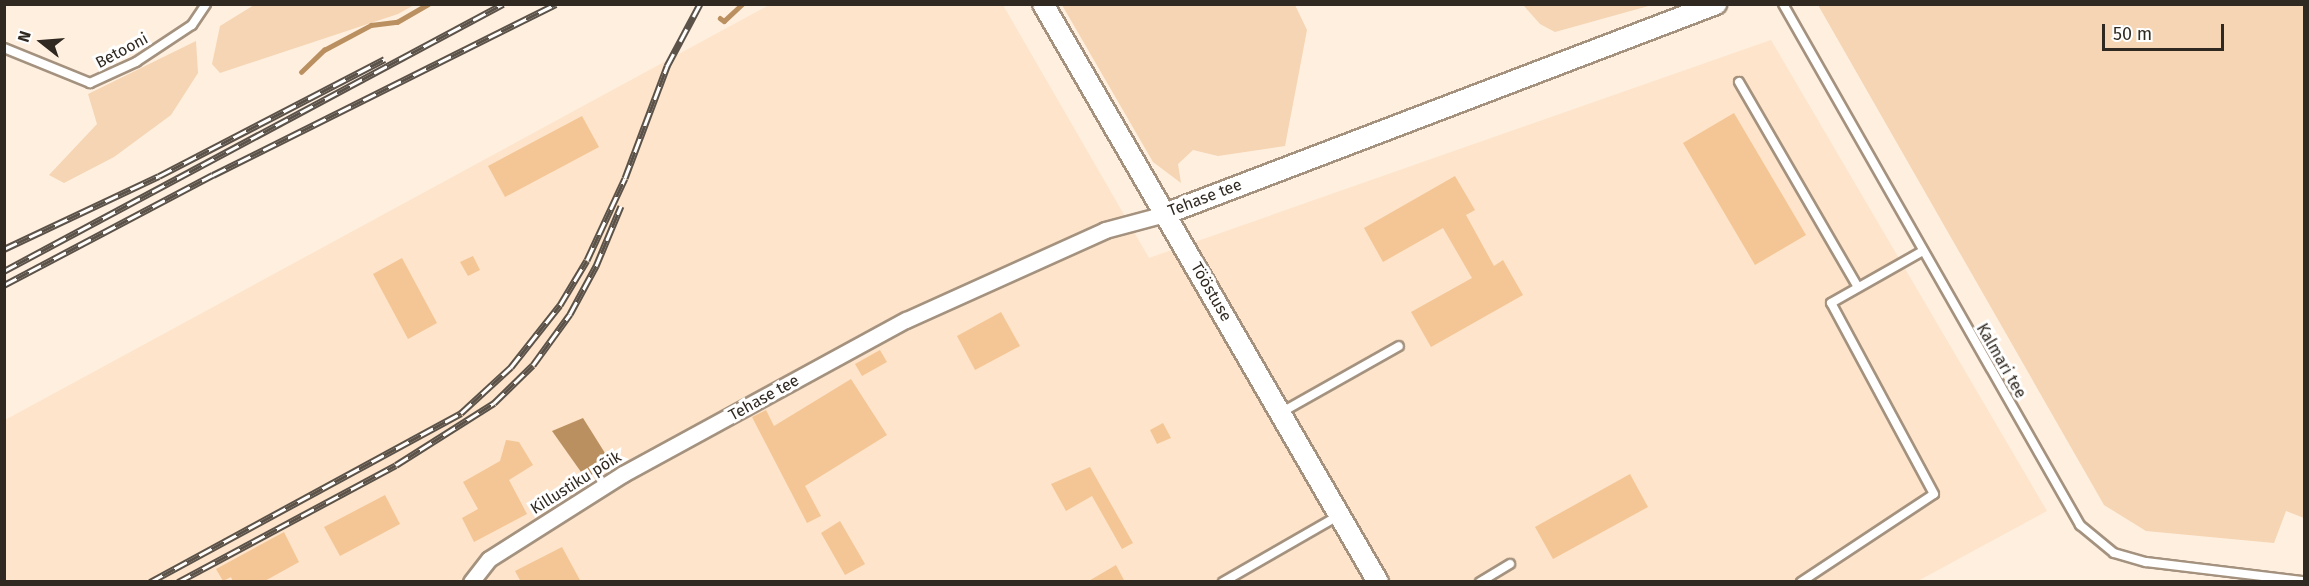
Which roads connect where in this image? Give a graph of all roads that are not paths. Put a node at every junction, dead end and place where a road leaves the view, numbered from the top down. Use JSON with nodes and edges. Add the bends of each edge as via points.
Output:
{"nodes":[{"id":1,"x":206,"y":4,"type":"edge"},
{"id":2,"x":1042,"y":4,"type":"edge"},
{"id":3,"x":1716,"y":4,"type":"edge"},
{"id":4,"x":1783,"y":4,"type":"edge"},
{"id":5,"x":4,"y":48,"type":"edge"},
{"id":6,"x":1739,"y":82,"type":"dead end"},
{"id":7,"x":1166,"y":214,"type":"junction"},
{"id":8,"x":1923,"y":251,"type":"junction"},
{"id":9,"x":1858,"y":287,"type":"junction"},
{"id":10,"x":1399,"y":346,"type":"dead end"},
{"id":11,"x":1281,"y":412,"type":"junction"},
{"id":12,"x":710,"y":428,"type":"joint"},
{"id":13,"x":1338,"y":516,"type":"junction"},
{"id":14,"x":1510,"y":564,"type":"dead end"},
{"id":15,"x":2238,"y":577,"type":"edge"},
{"id":16,"x":2304,"y":581,"type":"edge"},
{"id":17,"x":471,"y":582,"type":"edge"},
{"id":18,"x":1223,"y":582,"type":"edge"},
{"id":19,"x":1378,"y":582,"type":"edge"},
{"id":20,"x":1480,"y":582,"type":"edge"},
{"id":21,"x":1801,"y":582,"type":"edge"}],
"edges":[{"from":1,"to":5,"type":"lane","name":"Betooni","via":[[192,25],[136,62],[90,82]]},
{"from":2,"to":7,"type":"street","name":"Tööstuse"},
{"from":3,"to":7,"type":"street","name":"Tehase tee"},
{"from":4,"to":8,"type":"lane","name":"Kalmari tee"},
{"from":6,"to":9,"type":"lane"},
{"from":7,"to":11,"type":"street","name":"Tööstuse"},
{"from":7,"to":12,"type":"street","name":"Tehase tee","via":[[1105,230],[1011,270],[906,320]]},
{"from":8,"to":9,"type":"lane"},
{"from":8,"to":15,"type":"lane","name":"Kalmari tee","via":[[2080,525],[2114,553]]},
{"from":9,"to":21,"type":"lane","via":[[1831,303],[1934,494]]},
{"from":10,"to":11,"type":"lane"},
{"from":11,"to":13,"type":"street","name":"Tööstuse"},
{"from":12,"to":17,"type":"street","name":"Killustiku põik","via":[[623,474],[489,559]]},
{"from":13,"to":18,"type":"lane"},
{"from":13,"to":19,"type":"street","name":"Tööstuse"},
{"from":14,"to":20,"type":"lane"},
{"from":15,"to":16,"type":"lane","name":"Kalmari tee"}]}
